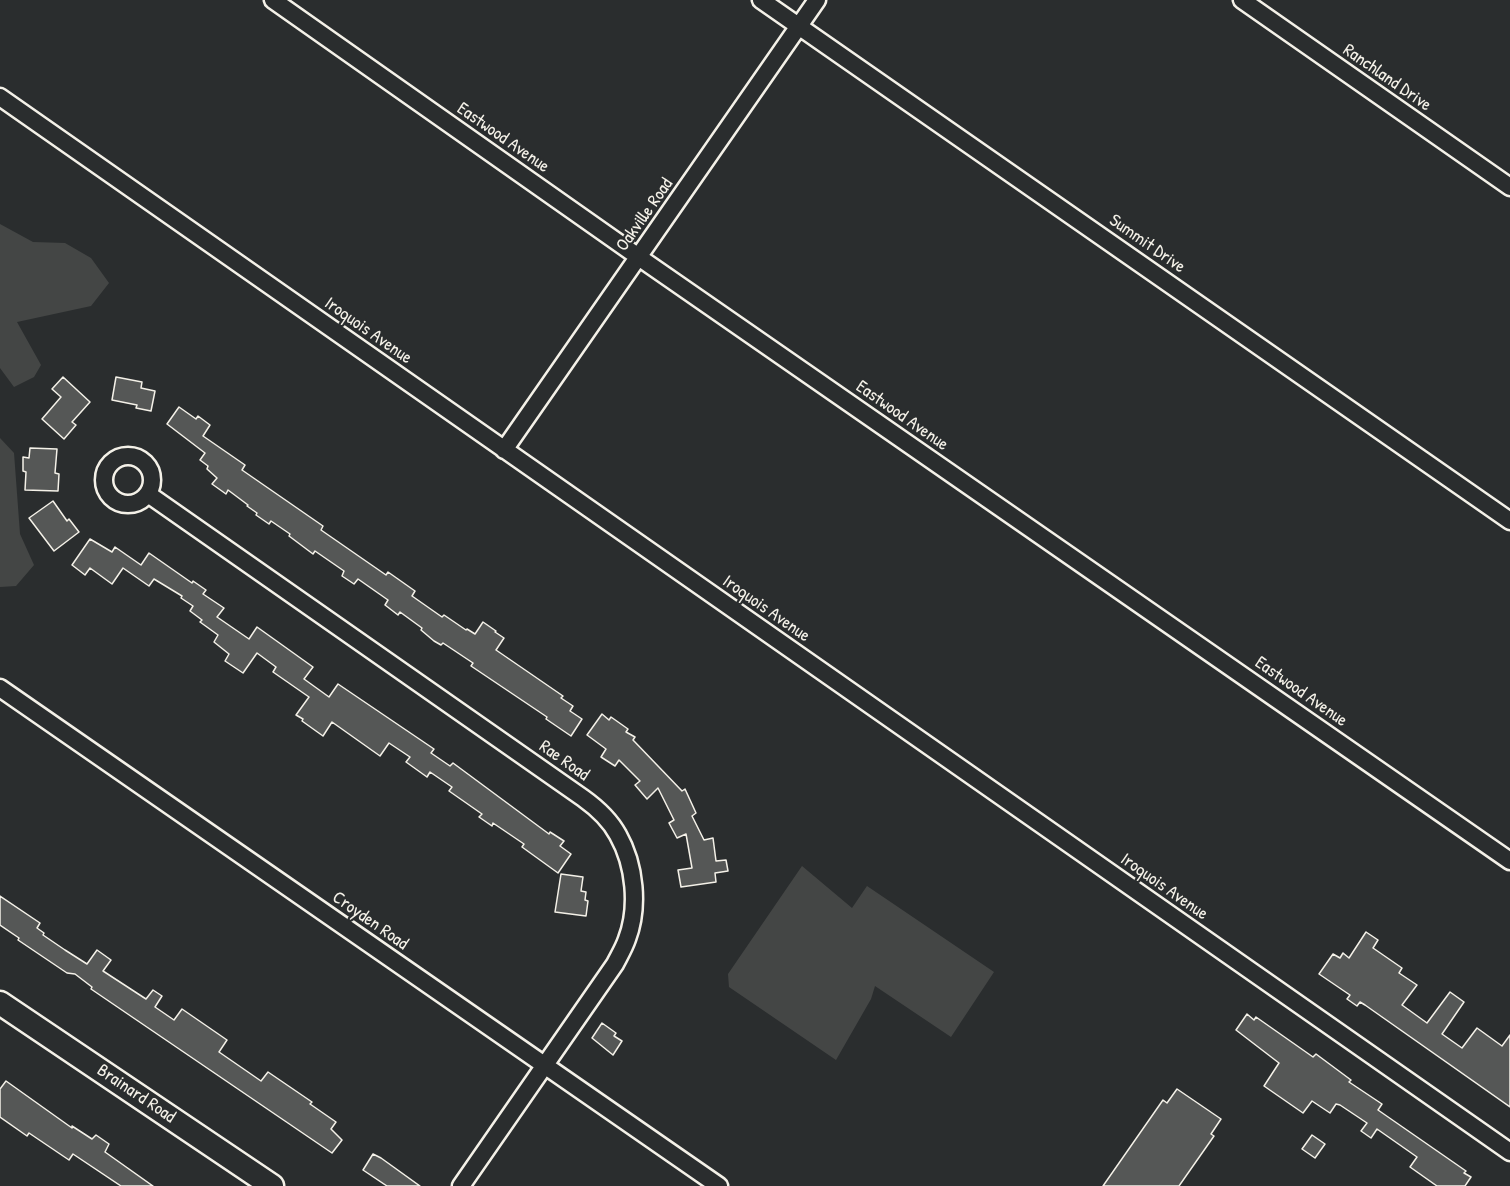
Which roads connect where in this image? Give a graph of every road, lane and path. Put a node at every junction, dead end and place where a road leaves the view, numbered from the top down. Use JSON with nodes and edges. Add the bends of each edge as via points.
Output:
{"nodes":[{"id":1,"x":273,"y":0,"type":"edge"},
{"id":2,"x":761,"y":0,"type":"edge"},
{"id":3,"x":817,"y":0,"type":"edge"},
{"id":4,"x":1242,"y":0,"type":"edge"},
{"id":5,"x":799,"y":26,"type":"junction"},
{"id":6,"x":0,"y":98,"type":"edge"},
{"id":7,"x":1510,"y":187,"type":"edge"},
{"id":8,"x":639,"y":258,"type":"junction"},
{"id":9,"x":504,"y":450,"type":"junction"},
{"id":10,"x":148,"y":494,"type":"dead end"},
{"id":11,"x":1510,"y":521,"type":"edge"},
{"id":12,"x":0,"y":688,"type":"edge"},
{"id":13,"x":1510,"y":861,"type":"edge"},
{"id":14,"x":0,"y":1003,"type":"edge"},
{"id":15,"x":544,"y":1065,"type":"junction"},
{"id":16,"x":1510,"y":1152,"type":"edge"},
{"id":17,"x":272,"y":1186,"type":"edge"},
{"id":18,"x":461,"y":1186,"type":"edge"},
{"id":19,"x":718,"y":1186,"type":"edge"}],
"edges":[{"from":1,"to":8,"type":"street","name":"Eastwood Avenue"},
{"from":2,"to":5,"type":"street","name":"Summit Drive"},
{"from":3,"to":5,"type":"street","name":"Oakville Road"},
{"from":4,"to":7,"type":"street","name":"Ranchland Drive"},
{"from":5,"to":8,"type":"street","name":"Oakville Road"},
{"from":5,"to":11,"type":"street","name":"Summit Drive"},
{"from":6,"to":9,"type":"street","name":"Iroquois Avenue"},
{"from":8,"to":9,"type":"street","name":"Oakville Road"},
{"from":8,"to":13,"type":"street","name":"Eastwood Avenue"},
{"from":9,"to":16,"type":"street","name":"Iroquois Avenue"},
{"from":10,"to":15,"type":"street","name":"Rae Road","via":[[583,798],[618,835],[634,894],[627,939],[615,964]]},
{"from":12,"to":15,"type":"street","name":"Croyden Road"},
{"from":14,"to":17,"type":"street","name":"Brainard Road"},
{"from":15,"to":18,"type":"street","name":"Rae Road"},
{"from":15,"to":19,"type":"street","name":"Croyden Road"}]}
